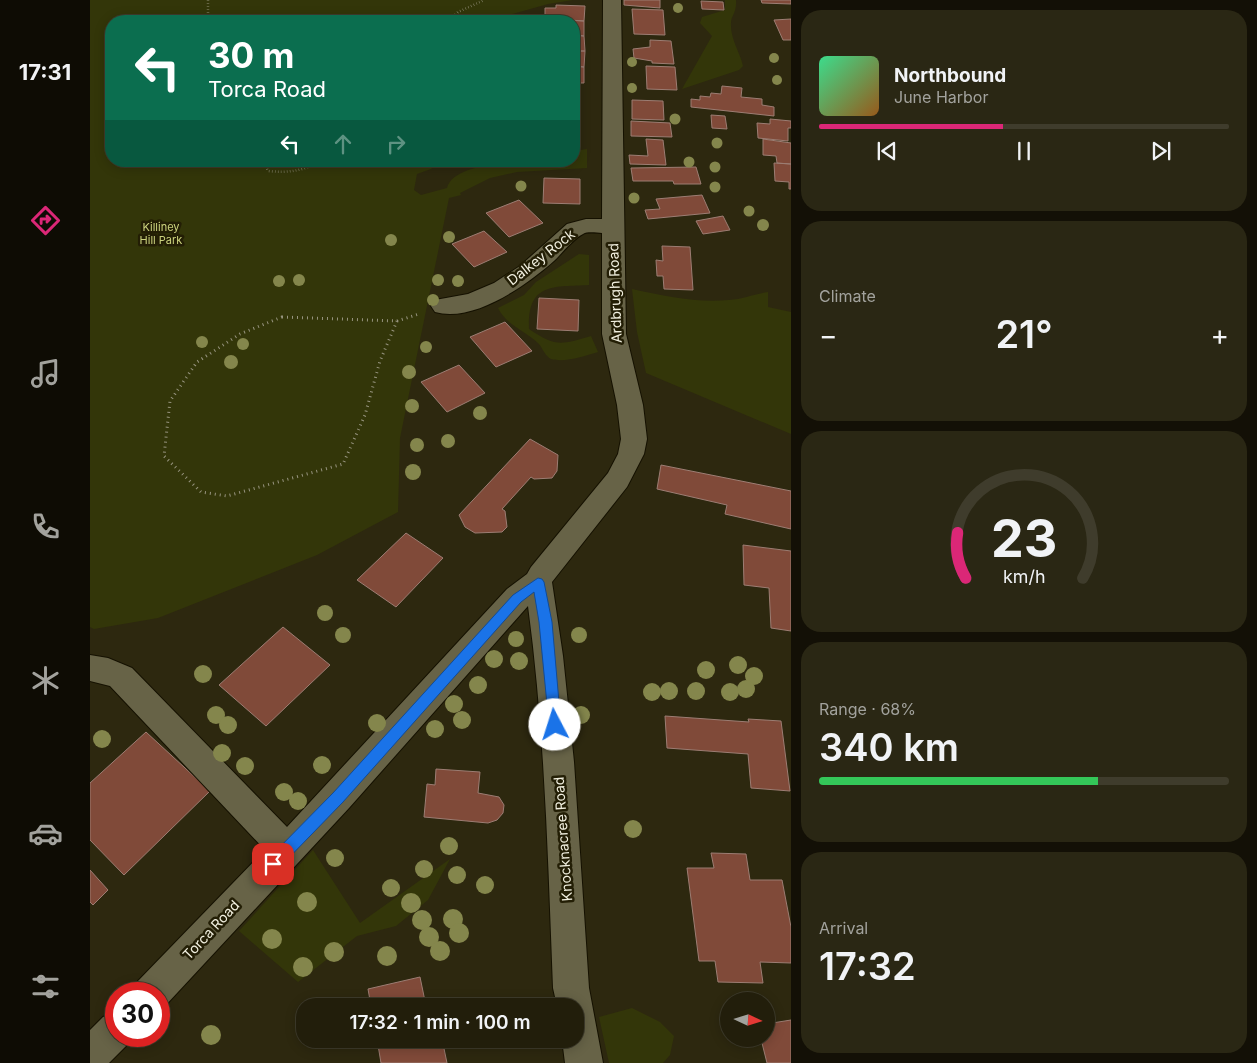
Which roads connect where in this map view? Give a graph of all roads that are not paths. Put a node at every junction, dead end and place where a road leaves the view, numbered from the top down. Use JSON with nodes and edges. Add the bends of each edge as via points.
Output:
{"nodes":[{"id":1,"x":612,"y":0,"type":"edge"},
{"id":2,"x":613,"y":226,"type":"junction"},
{"id":3,"x":443,"y":306,"type":"road end"},
{"id":4,"x":538,"y":582,"type":"junction"},
{"id":5,"x":90,"y":668,"type":"edge"},
{"id":6,"x":286,"y":850,"type":"junction"},
{"id":7,"x":162,"y":982,"type":"edge"},
{"id":8,"x":573,"y":998,"type":"edge"},
{"id":9,"x":105,"y":1041,"type":"edge"},
{"id":10,"x":582,"y":1048,"type":"edge"},
{"id":11,"x":90,"y":1056,"type":"edge"},
{"id":12,"x":584,"y":1063,"type":"edge"}],
"edges":[{"from":1,"to":2,"type":"street","name":"Ardbrugh Road"},
{"from":2,"to":3,"type":"street","name":"Dalkey Rock","via":[[575,229],[500,290],[472,302]]},
{"from":2,"to":4,"type":"street","name":"Ardbrugh Road","via":[[614,334],[630,405],[634,446],[618,480]]},
{"from":4,"to":6,"type":"street","name":"Torca Road","via":[[517,598],[338,797]]},
{"from":4,"to":8,"type":"street","name":"Knocknacree Road","via":[[546,622],[562,801]]},
{"from":5,"to":6,"type":"street","via":[[121,677]]},
{"from":6,"to":7,"type":"street","name":"Torca Road"},
{"from":9,"to":11,"type":"street"},
{"from":10,"to":12,"type":"street","name":"Knocknacree Road"}]}
